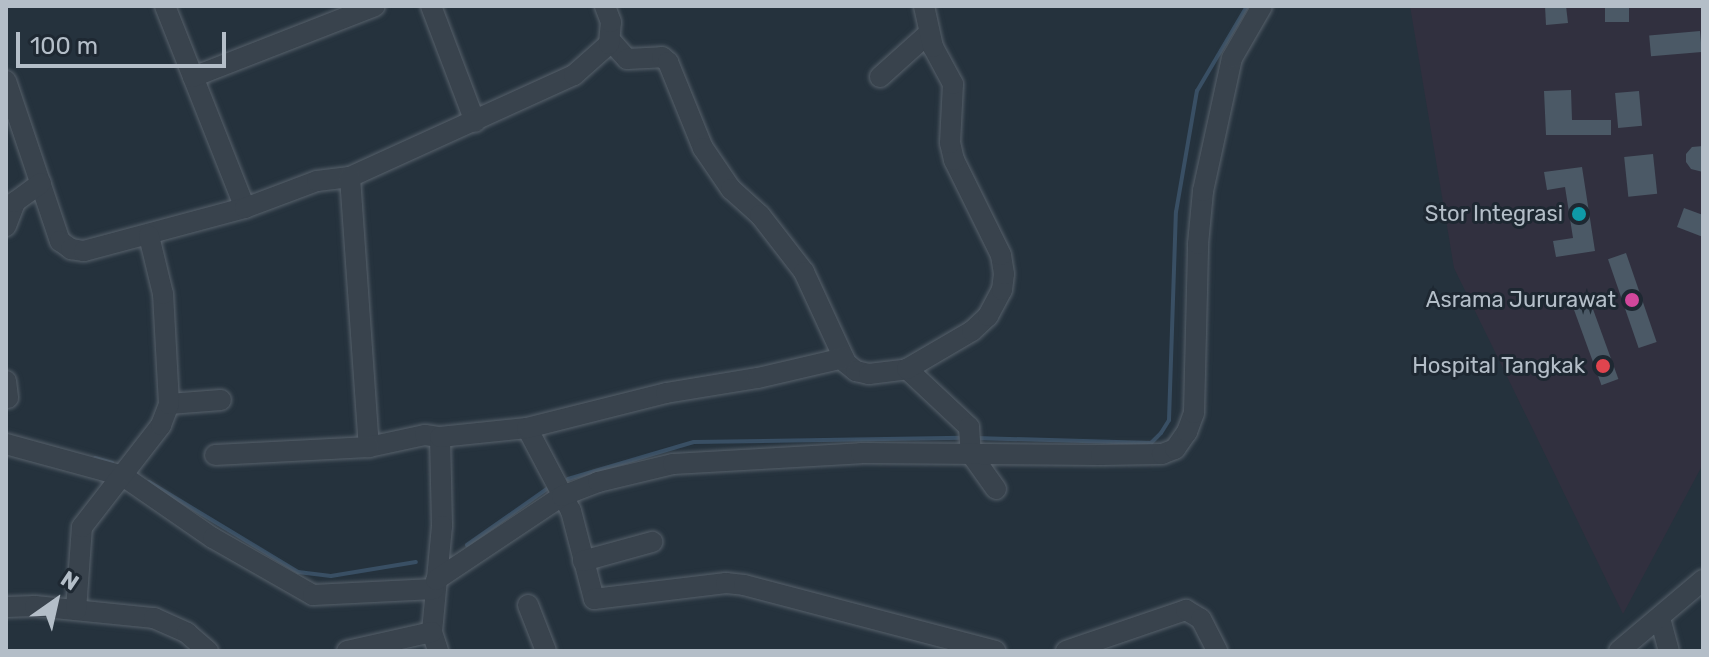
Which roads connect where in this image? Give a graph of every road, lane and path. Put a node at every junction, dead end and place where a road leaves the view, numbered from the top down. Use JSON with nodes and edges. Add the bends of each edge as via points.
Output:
{"nodes":[{"id":1,"x":165,"y":6,"type":"edge"},
{"id":2,"x":375,"y":6,"type":"edge"},
{"id":3,"x":431,"y":6,"type":"edge"},
{"id":4,"x":605,"y":6,"type":"edge"},
{"id":5,"x":924,"y":6,"type":"edge"},
{"id":6,"x":1262,"y":6,"type":"edge"},
{"id":7,"x":929,"y":33,"type":"junction"},
{"id":8,"x":610,"y":40,"type":"junction"},
{"id":9,"x":193,"y":77,"type":"junction"},
{"id":10,"x":880,"y":77,"type":"dead end"},
{"id":11,"x":6,"y":81,"type":"edge"},
{"id":12,"x":475,"y":122,"type":"junction"},
{"id":13,"x":15,"y":129,"type":"edge"},
{"id":14,"x":350,"y":177,"type":"junction"},
{"id":15,"x":41,"y":183,"type":"junction"},
{"id":16,"x":245,"y":208,"type":"junction"},
{"id":17,"x":6,"y":226,"type":"edge"},
{"id":18,"x":149,"y":236,"type":"junction"},
{"id":19,"x":844,"y":358,"type":"junction"},
{"id":20,"x":907,"y":369,"type":"junction"},
{"id":21,"x":221,"y":400,"type":"dead end"},
{"id":22,"x":169,"y":404,"type":"junction"},
{"id":23,"x":527,"y":428,"type":"junction"},
{"id":24,"x":440,"y":437,"type":"junction"},
{"id":25,"x":6,"y":444,"type":"edge"},
{"id":26,"x":971,"y":445,"type":"junction"},
{"id":27,"x":369,"y":447,"type":"junction"},
{"id":28,"x":215,"y":455,"type":"dead end"},
{"id":29,"x":123,"y":476,"type":"junction"},
{"id":30,"x":996,"y":489,"type":"dead end"},
{"id":31,"x":562,"y":496,"type":"junction"},
{"id":32,"x":652,"y":542,"type":"dead end"},
{"id":33,"x":583,"y":561,"type":"junction"},
{"id":34,"x":1703,"y":580,"type":"edge"},
{"id":35,"x":435,"y":584,"type":"junction"},
{"id":36,"x":528,"y":605,"type":"dead end"},
{"id":37,"x":6,"y":607,"type":"edge"},
{"id":38,"x":76,"y":610,"type":"junction"},
{"id":39,"x":1660,"y":618,"type":"junction"},
{"id":40,"x":435,"y":642,"type":"edge"},
{"id":41,"x":1076,"y":650,"type":"edge"},
{"id":42,"x":208,"y":651,"type":"edge"},
{"id":43,"x":347,"y":651,"type":"edge"},
{"id":44,"x":546,"y":651,"type":"edge"},
{"id":45,"x":995,"y":651,"type":"edge"},
{"id":46,"x":1217,"y":651,"type":"edge"},
{"id":47,"x":1619,"y":651,"type":"edge"},
{"id":48,"x":1669,"y":651,"type":"edge"}],
"edges":[{"from":1,"to":9,"type":"street"},
{"from":2,"to":9,"type":"street"},
{"from":3,"to":12,"type":"street"},
{"from":4,"to":8,"type":"street"},
{"from":5,"to":7,"type":"street"},
{"from":6,"to":26,"type":"street","via":[[1232,58],[1203,191],[1194,413],[1182,441],[1162,454]]},
{"from":7,"to":10,"type":"street"},
{"from":7,"to":20,"type":"street","via":[[953,84],[954,160],[1001,255],[1004,274],[988,316]]},
{"from":8,"to":12,"type":"street","via":[[574,75]]},
{"from":8,"to":19,"type":"street","via":[[627,59],[662,57],[668,62],[703,148],[731,189],[760,215],[804,272]]},
{"from":9,"to":16,"type":"street"},
{"from":11,"to":13,"type":"street"},
{"from":12,"to":14,"type":"street"},
{"from":13,"to":15,"type":"street"},
{"from":14,"to":16,"type":"street","via":[[317,181]]},
{"from":14,"to":27,"type":"street"},
{"from":15,"to":17,"type":"street","via":[[15,202]]},
{"from":15,"to":18,"type":"street","via":[[60,241],[71,249],[84,251]]},
{"from":16,"to":18,"type":"street"},
{"from":18,"to":22,"type":"street","via":[[163,294]]},
{"from":19,"to":20,"type":"street","via":[[856,371],[869,374]]},
{"from":19,"to":23,"type":"street","via":[[666,393]]},
{"from":20,"to":26,"type":"street","via":[[969,427]]},
{"from":21,"to":22,"type":"street"},
{"from":22,"to":29,"type":"street","via":[[161,425]]},
{"from":23,"to":24,"type":"street"},
{"from":23,"to":31,"type":"street"},
{"from":24,"to":27,"type":"street","via":[[425,435]]},
{"from":24,"to":35,"type":"street","via":[[442,526]]},
{"from":25,"to":29,"type":"street"},
{"from":26,"to":30,"type":"street"},
{"from":26,"to":31,"type":"street","via":[[673,464]]},
{"from":27,"to":28,"type":"street"},
{"from":29,"to":35,"type":"street","via":[[213,538],[313,595]]},
{"from":29,"to":38,"type":"street","via":[[82,527]]},
{"from":31,"to":33,"type":"street","via":[[575,523]]},
{"from":31,"to":35,"type":"street"},
{"from":32,"to":33,"type":"street"},
{"from":33,"to":45,"type":"street","via":[[594,599],[744,585]]},
{"from":34,"to":39,"type":"street"},
{"from":35,"to":40,"type":"street"},
{"from":36,"to":44,"type":"street"},
{"from":37,"to":38,"type":"street"},
{"from":38,"to":42,"type":"street","via":[[154,618],[187,633]]},
{"from":39,"to":47,"type":"street"},
{"from":39,"to":48,"type":"street"},
{"from":40,"to":43,"type":"street"},
{"from":41,"to":46,"type":"street","via":[[1186,610],[1198,614]]}]}
